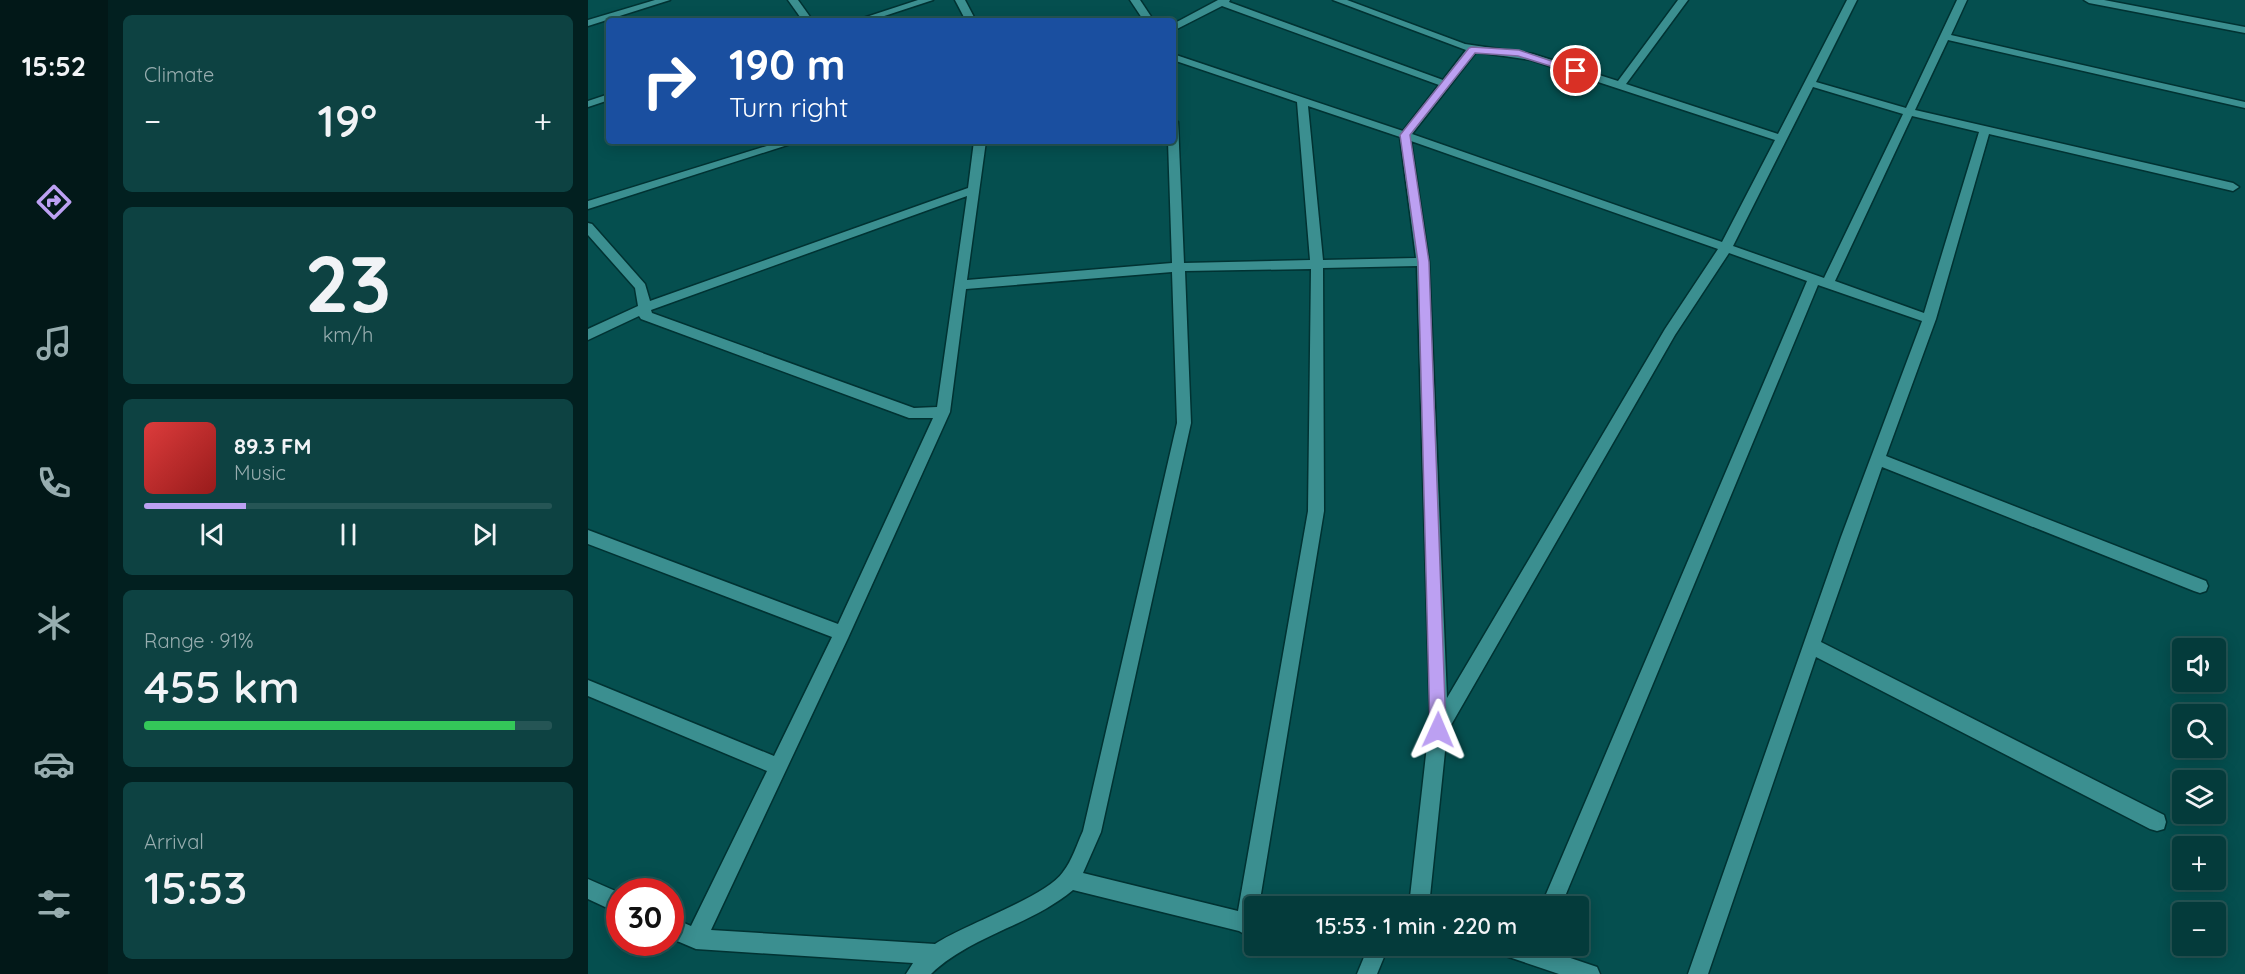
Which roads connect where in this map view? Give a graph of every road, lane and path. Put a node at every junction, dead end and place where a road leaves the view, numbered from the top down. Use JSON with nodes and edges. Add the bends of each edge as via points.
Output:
{"nodes":[{"id":1,"x":665,"y":0,"type":"edge"},
{"id":2,"x":793,"y":0,"type":"edge"},
{"id":3,"x":928,"y":0,"type":"edge"},
{"id":4,"x":960,"y":0,"type":"edge"},
{"id":5,"x":1135,"y":0,"type":"edge"},
{"id":6,"x":1338,"y":0,"type":"edge"},
{"id":7,"x":1683,"y":0,"type":"edge"},
{"id":8,"x":1852,"y":0,"type":"edge"},
{"id":9,"x":1962,"y":0,"type":"edge"},
{"id":10,"x":2089,"y":0,"type":"edge"},
{"id":11,"x":1223,"y":1,"type":"edge"},
{"id":12,"x":806,"y":18,"type":"edge"},
{"id":13,"x":869,"y":18,"type":"edge"},
{"id":14,"x":969,"y":18,"type":"edge"},
{"id":15,"x":1147,"y":18,"type":"edge"},
{"id":16,"x":588,"y":23,"type":"edge"},
{"id":17,"x":1176,"y":26,"type":"edge"},
{"id":18,"x":2245,"y":30,"type":"edge"},
{"id":19,"x":1944,"y":36,"type":"junction"},
{"id":20,"x":1472,"y":50,"type":"junction"},
{"id":21,"x":1176,"y":58,"type":"edge"},
{"id":22,"x":1809,"y":83,"type":"junction"},
{"id":23,"x":1445,"y":84,"type":"junction"},
{"id":24,"x":1620,"y":85,"type":"junction"},
{"id":25,"x":606,"y":98,"type":"edge"},
{"id":26,"x":1302,"y":101,"type":"junction"},
{"id":27,"x":588,"y":104,"type":"edge"},
{"id":28,"x":2245,"y":105,"type":"edge"},
{"id":29,"x":1909,"y":112,"type":"junction"},
{"id":30,"x":1985,"y":130,"type":"junction"},
{"id":31,"x":1405,"y":135,"type":"junction"},
{"id":32,"x":1781,"y":138,"type":"junction"},
{"id":33,"x":784,"y":144,"type":"edge"},
{"id":34,"x":980,"y":144,"type":"edge"},
{"id":35,"x":1174,"y":144,"type":"edge"},
{"id":36,"x":2233,"y":187,"type":"dead end"},
{"id":37,"x":973,"y":190,"type":"junction"},
{"id":38,"x":588,"y":205,"type":"edge"},
{"id":39,"x":588,"y":227,"type":"edge"},
{"id":40,"x":1725,"y":249,"type":"junction"},
{"id":41,"x":1423,"y":262,"type":"junction"},
{"id":42,"x":1317,"y":264,"type":"junction"},
{"id":43,"x":1179,"y":267,"type":"junction"},
{"id":44,"x":1821,"y":280,"type":"junction"},
{"id":45,"x":961,"y":285,"type":"junction"},
{"id":46,"x":644,"y":308,"type":"junction"},
{"id":47,"x":1929,"y":319,"type":"junction"},
{"id":48,"x":588,"y":336,"type":"edge"},
{"id":49,"x":943,"y":412,"type":"junction"},
{"id":50,"x":1878,"y":459,"type":"junction"},
{"id":51,"x":588,"y":537,"type":"edge"},
{"id":52,"x":2200,"y":586,"type":"dead end"},
{"id":53,"x":842,"y":633,"type":"junction"},
{"id":54,"x":1812,"y":646,"type":"junction"},
{"id":55,"x":588,"y":688,"type":"edge"},
{"id":56,"x":1438,"y":730,"type":"junction"},
{"id":57,"x":778,"y":767,"type":"junction"},
{"id":58,"x":2157,"y":822,"type":"dead end"},
{"id":59,"x":1071,"y":880,"type":"junction"},
{"id":60,"x":588,"y":889,"type":"edge"},
{"id":61,"x":1255,"y":896,"type":"edge"},
{"id":62,"x":1420,"y":896,"type":"edge"},
{"id":63,"x":1555,"y":896,"type":"edge"},
{"id":64,"x":606,"y":897,"type":"edge"},
{"id":65,"x":1244,"y":923,"type":"edge"},
{"id":66,"x":684,"y":933,"type":"edge"},
{"id":67,"x":696,"y":939,"type":"junction"},
{"id":68,"x":937,"y":954,"type":"junction"},
{"id":69,"x":1374,"y":956,"type":"edge"},
{"id":70,"x":1547,"y":956,"type":"edge"},
{"id":71,"x":916,"y":974,"type":"edge"},
{"id":72,"x":1367,"y":974,"type":"edge"},
{"id":73,"x":1590,"y":974,"type":"edge"},
{"id":74,"x":1698,"y":974,"type":"edge"}],
"edges":[{"from":1,"to":16,"type":"street"},
{"from":2,"to":12,"type":"street"},
{"from":3,"to":13,"type":"street"},
{"from":4,"to":14,"type":"street"},
{"from":5,"to":15,"type":"street"},
{"from":6,"to":20,"type":"street"},
{"from":7,"to":24,"type":"street"},
{"from":8,"to":22,"type":"street"},
{"from":9,"to":19,"type":"street"},
{"from":10,"to":18,"type":"street"},
{"from":11,"to":17,"type":"street"},
{"from":11,"to":23,"type":"street"},
{"from":19,"to":28,"type":"street"},
{"from":19,"to":29,"type":"street"},
{"from":20,"to":23,"type":"street"},
{"from":20,"to":24,"type":"street","via":[[1519,53]]},
{"from":21,"to":26,"type":"street"},
{"from":22,"to":29,"type":"street"},
{"from":22,"to":32,"type":"street"},
{"from":23,"to":31,"type":"street"},
{"from":24,"to":32,"type":"street"},
{"from":25,"to":27,"type":"street"},
{"from":26,"to":31,"type":"street"},
{"from":26,"to":42,"type":"street"},
{"from":29,"to":30,"type":"street"},
{"from":29,"to":44,"type":"street"},
{"from":30,"to":36,"type":"street"},
{"from":30,"to":47,"type":"street"},
{"from":31,"to":40,"type":"street"},
{"from":31,"to":41,"type":"street"},
{"from":32,"to":40,"type":"street"},
{"from":33,"to":38,"type":"street"},
{"from":34,"to":37,"type":"street"},
{"from":35,"to":43,"type":"street"},
{"from":37,"to":45,"type":"street"},
{"from":37,"to":46,"type":"street"},
{"from":39,"to":46,"type":"street","via":[[640,287]]},
{"from":40,"to":44,"type":"street"},
{"from":40,"to":56,"type":"street","via":[[1670,332]]},
{"from":41,"to":42,"type":"street"},
{"from":41,"to":56,"type":"street"},
{"from":42,"to":43,"type":"street"},
{"from":42,"to":61,"type":"street","via":[[1316,511]]},
{"from":43,"to":45,"type":"street"},
{"from":43,"to":59,"type":"street","via":[[1184,423],[1092,832]]},
{"from":44,"to":47,"type":"street"},
{"from":44,"to":63,"type":"street"},
{"from":45,"to":49,"type":"street"},
{"from":46,"to":48,"type":"street"},
{"from":46,"to":49,"type":"street","via":[[646,316],[914,414]]},
{"from":47,"to":50,"type":"street"},
{"from":49,"to":53,"type":"street"},
{"from":50,"to":52,"type":"street"},
{"from":50,"to":54,"type":"street"},
{"from":51,"to":53,"type":"street"},
{"from":53,"to":57,"type":"street"},
{"from":54,"to":58,"type":"street"},
{"from":54,"to":74,"type":"street"},
{"from":55,"to":57,"type":"street"},
{"from":56,"to":62,"type":"street"},
{"from":57,"to":67,"type":"street"},
{"from":59,"to":65,"type":"street"},
{"from":59,"to":68,"type":"street","via":[[1048,898],[962,938]]},
{"from":60,"to":64,"type":"street"},
{"from":66,"to":67,"type":"street"},
{"from":67,"to":68,"type":"street"},
{"from":68,"to":71,"type":"street"},
{"from":69,"to":72,"type":"street"},
{"from":70,"to":73,"type":"street"}]}
